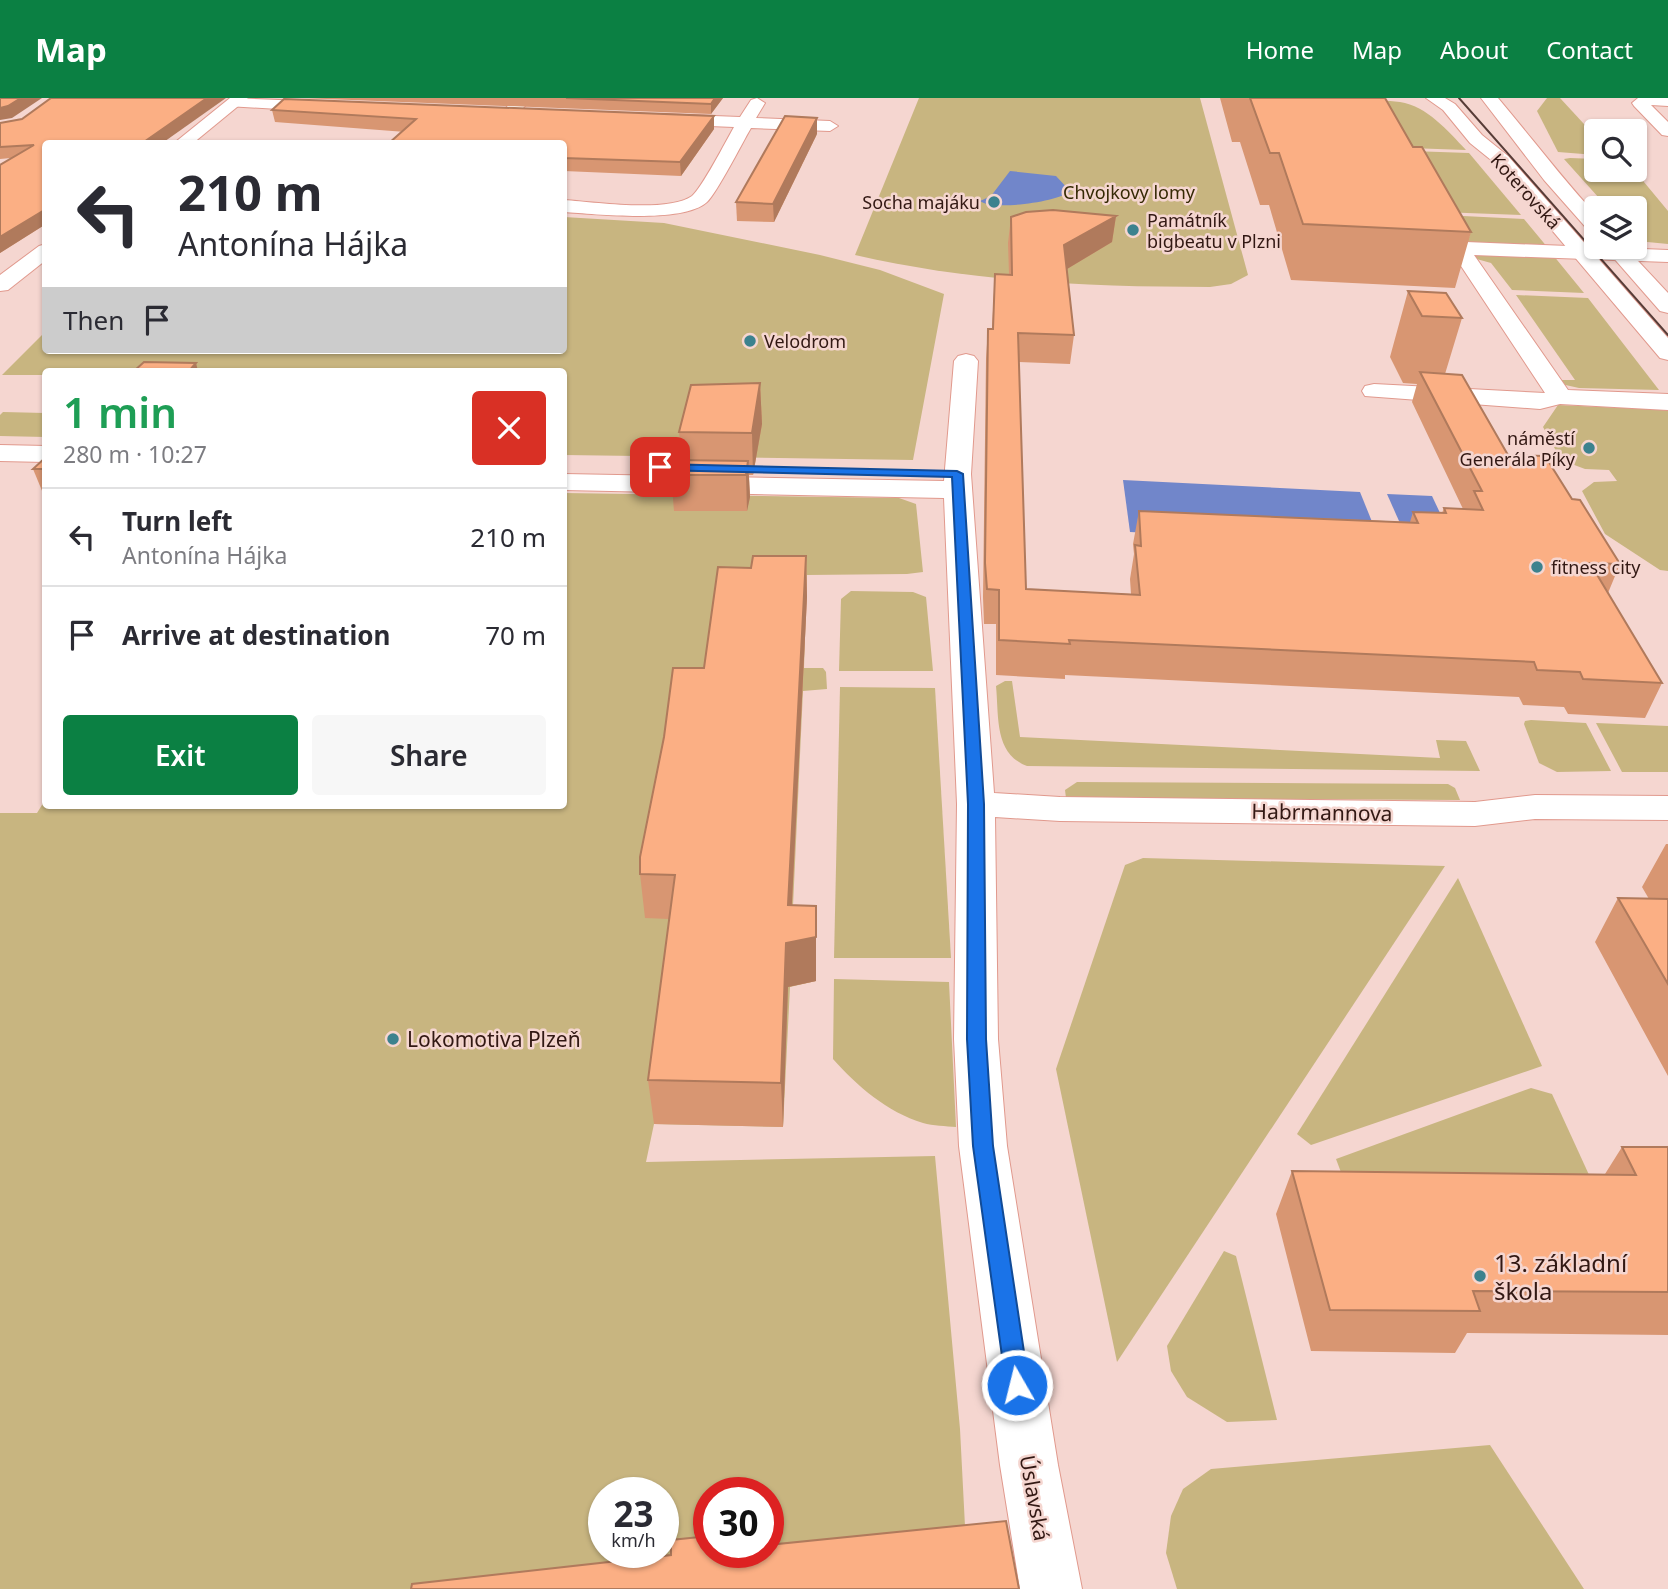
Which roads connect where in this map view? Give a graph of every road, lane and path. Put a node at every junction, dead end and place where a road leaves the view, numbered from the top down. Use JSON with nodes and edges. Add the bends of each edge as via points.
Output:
{"nodes":[{"id":1,"x":525,"y":98,"type":"edge"},
{"id":2,"x":760,"y":98,"type":"edge"},
{"id":3,"x":1434,"y":98,"type":"edge"},
{"id":4,"x":1489,"y":98,"type":"edge"},
{"id":5,"x":237,"y":100,"type":"edge"},
{"id":6,"x":1668,"y":100,"type":"edge"},
{"id":7,"x":341,"y":107,"type":"edge"},
{"id":8,"x":480,"y":112,"type":"edge"},
{"id":9,"x":508,"y":113,"type":"junction"},
{"id":10,"x":536,"y":115,"type":"edge"},
{"id":11,"x":648,"y":119,"type":"edge"},
{"id":12,"x":746,"y":123,"type":"junction"},
{"id":13,"x":830,"y":126,"type":"dead end"},
{"id":14,"x":1668,"y":131,"type":"edge"},
{"id":15,"x":186,"y":140,"type":"edge"},
{"id":16,"x":481,"y":140,"type":"edge"},
{"id":17,"x":1428,"y":202,"type":"edge"},
{"id":18,"x":567,"y":206,"type":"edge"},
{"id":19,"x":1584,"y":214,"type":"edge"},
{"id":20,"x":1459,"y":248,"type":"junction"},
{"id":21,"x":42,"y":253,"type":"edge"},
{"id":22,"x":1582,"y":253,"type":"junction"},
{"id":23,"x":1647,"y":254,"type":"edge"},
{"id":24,"x":1668,"y":256,"type":"edge"},
{"id":25,"x":1625,"y":259,"type":"edge"},
{"id":26,"x":0,"y":285,"type":"edge"},
{"id":27,"x":1668,"y":306,"type":"edge"},
{"id":28,"x":1668,"y":353,"type":"edge"},
{"id":29,"x":966,"y":361,"type":"dead end"},
{"id":30,"x":1374,"y":391,"type":"dead end"},
{"id":31,"x":1560,"y":397,"type":"junction"},
{"id":32,"x":1668,"y":402,"type":"edge"},
{"id":33,"x":0,"y":453,"type":"edge"},
{"id":34,"x":42,"y":454,"type":"edge"},
{"id":35,"x":567,"y":465,"type":"edge"},
{"id":36,"x":0,"y":471,"type":"edge"},
{"id":37,"x":42,"y":472,"type":"edge"},
{"id":38,"x":567,"y":482,"type":"edge"},
{"id":39,"x":958,"y":482,"type":"junction"},
{"id":40,"x":976,"y":804,"type":"junction"},
{"id":41,"x":1668,"y":808,"type":"edge"},
{"id":42,"x":1051,"y":1589,"type":"edge"}],
"edges":[{"from":1,"to":9,"type":"street"},
{"from":2,"to":12,"type":"street"},
{"from":3,"to":22,"type":"street","name":"Koterovská","via":[[1502,160]]},
{"from":4,"to":19,"type":"street","name":"Koterovská"},
{"from":5,"to":7,"type":"street"},
{"from":5,"to":15,"type":"street"},
{"from":6,"to":14,"type":"street","via":[[1640,103]]},
{"from":8,"to":9,"type":"street"},
{"from":9,"to":10,"type":"street"},
{"from":9,"to":16,"type":"street"},
{"from":11,"to":12,"type":"street"},
{"from":12,"to":13,"type":"street"},
{"from":12,"to":18,"type":"street","via":[[700,199],[678,208],[653,210]]},
{"from":17,"to":20,"type":"street"},
{"from":20,"to":22,"type":"street"},
{"from":20,"to":31,"type":"street"},
{"from":21,"to":26,"type":"street"},
{"from":22,"to":28,"type":"street","name":"Koterovská"},
{"from":23,"to":24,"type":"street"},
{"from":25,"to":27,"type":"street"},
{"from":29,"to":39,"type":"street","name":"Úslavská"},
{"from":30,"to":31,"type":"street","via":[[1540,401]]},
{"from":31,"to":32,"type":"street"},
{"from":33,"to":34,"type":"street"},
{"from":35,"to":39,"type":"street"},
{"from":36,"to":37,"type":"street"},
{"from":38,"to":39,"type":"street"},
{"from":39,"to":40,"type":"street","name":"Úslavská"},
{"from":40,"to":41,"type":"street","name":"Habrmannova","via":[[1475,814],[1535,807]]},
{"from":40,"to":42,"type":"street","name":"Úslavská","via":[[976,1039],[983,1146]]}]}
